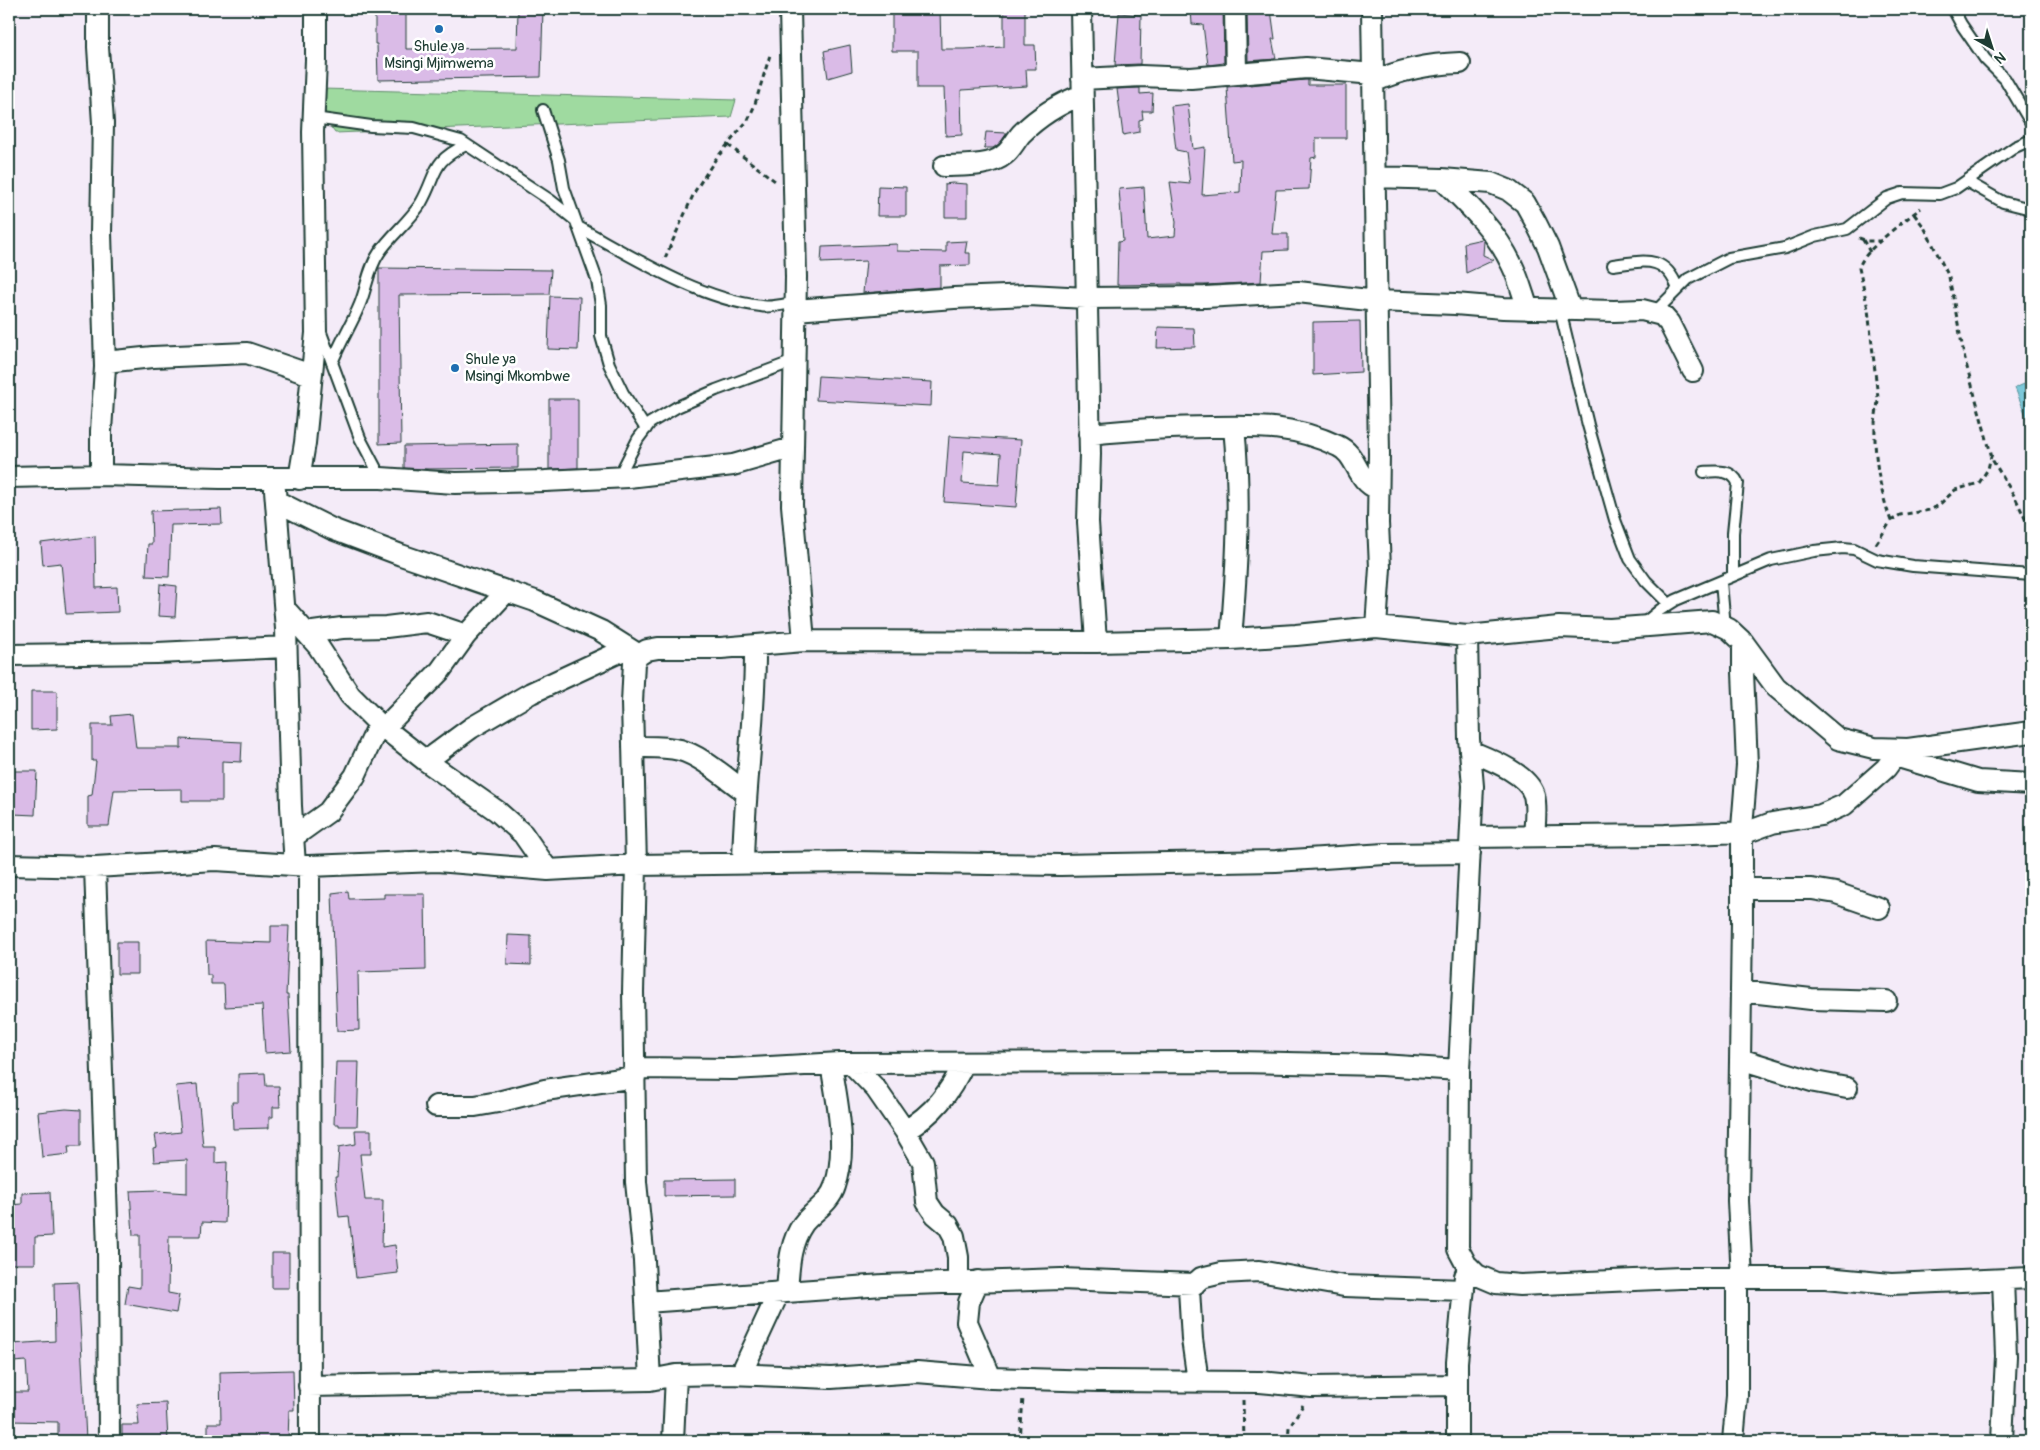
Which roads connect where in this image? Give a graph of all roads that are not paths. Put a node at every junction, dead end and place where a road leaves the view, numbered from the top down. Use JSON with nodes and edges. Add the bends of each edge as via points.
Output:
{"nodes":[{"id":1,"x":98,"y":9,"type":"edge"},
{"id":2,"x":316,"y":9,"type":"edge"},
{"id":3,"x":790,"y":9,"type":"edge"},
{"id":4,"x":1081,"y":9,"type":"edge"},
{"id":5,"x":1235,"y":9,"type":"edge"},
{"id":6,"x":1372,"y":9,"type":"edge"},
{"id":7,"x":1953,"y":9,"type":"edge"},
{"id":8,"x":1460,"y":63,"type":"dead end"},
{"id":9,"x":1236,"y":73,"type":"junction"},
{"id":10,"x":1373,"y":78,"type":"junction"},
{"id":11,"x":1082,"y":87,"type":"junction"},
{"id":12,"x":542,"y":110,"type":"dead end"},
{"id":13,"x":314,"y":118,"type":"junction"},
{"id":14,"x":2031,"y":123,"type":"edge"},
{"id":15,"x":2031,"y":140,"type":"edge"},
{"id":16,"x":466,"y":145,"type":"junction"},
{"id":17,"x":944,"y":166,"type":"dead end"},
{"id":18,"x":1375,"y":177,"type":"junction"},
{"id":19,"x":1442,"y":179,"type":"junction"},
{"id":20,"x":1966,"y":181,"type":"junction"},
{"id":21,"x":2031,"y":209,"type":"edge"},
{"id":22,"x":576,"y":223,"type":"junction"},
{"id":23,"x":1613,"y":265,"type":"dead end"},
{"id":24,"x":1678,"y":289,"type":"junction"},
{"id":25,"x":1086,"y":298,"type":"junction"},
{"id":26,"x":1377,"y":301,"type":"junction"},
{"id":27,"x":795,"y":306,"type":"junction"},
{"id":28,"x":1528,"y":309,"type":"junction"},
{"id":29,"x":1566,"y":310,"type":"junction"},
{"id":30,"x":1654,"y":313,"type":"junction"},
{"id":31,"x":315,"y":315,"type":"junction"},
{"id":32,"x":794,"y":361,"type":"junction"},
{"id":33,"x":104,"y":362,"type":"junction"},
{"id":34,"x":332,"y":363,"type":"junction"},
{"id":35,"x":1693,"y":371,"type":"dead end"},
{"id":36,"x":311,"y":375,"type":"junction"},
{"id":37,"x":1234,"y":426,"type":"junction"},
{"id":38,"x":646,"y":429,"type":"junction"},
{"id":39,"x":1089,"y":434,"type":"junction"},
{"id":40,"x":792,"y":448,"type":"junction"},
{"id":41,"x":1704,"y":472,"type":"dead end"},
{"id":42,"x":101,"y":475,"type":"junction"},
{"id":43,"x":9,"y":477,"type":"edge"},
{"id":44,"x":381,"y":478,"type":"junction"},
{"id":45,"x":618,"y":478,"type":"junction"},
{"id":46,"x":274,"y":479,"type":"junction"},
{"id":47,"x":299,"y":479,"type":"junction"},
{"id":48,"x":1378,"y":489,"type":"junction"},
{"id":49,"x":276,"y":501,"type":"junction"},
{"id":50,"x":2031,"y":574,"type":"edge"},
{"id":51,"x":1734,"y":576,"type":"junction"},
{"id":52,"x":1721,"y":582,"type":"junction"},
{"id":53,"x":506,"y":591,"type":"junction"},
{"id":54,"x":1669,"y":604,"type":"junction"},
{"id":55,"x":284,"y":608,"type":"junction"},
{"id":56,"x":1642,"y":625,"type":"junction"},
{"id":57,"x":1376,"y":627,"type":"junction"},
{"id":58,"x":1725,"y":627,"type":"junction"},
{"id":59,"x":306,"y":632,"type":"junction"},
{"id":60,"x":466,"y":635,"type":"junction"},
{"id":61,"x":1466,"y":636,"type":"junction"},
{"id":62,"x":1231,"y":638,"type":"junction"},
{"id":63,"x":804,"y":641,"type":"junction"},
{"id":64,"x":1096,"y":642,"type":"junction"},
{"id":65,"x":1743,"y":642,"type":"junction"},
{"id":66,"x":756,"y":645,"type":"junction"},
{"id":67,"x":286,"y":647,"type":"junction"},
{"id":68,"x":633,"y":651,"type":"junction"},
{"id":69,"x":9,"y":655,"type":"edge"},
{"id":70,"x":382,"y":726,"type":"junction"},
{"id":71,"x":2031,"y":732,"type":"edge"},
{"id":72,"x":633,"y":747,"type":"junction"},
{"id":73,"x":1470,"y":751,"type":"junction"},
{"id":74,"x":1898,"y":752,"type":"junction"},
{"id":75,"x":426,"y":762,"type":"junction"},
{"id":76,"x":2031,"y":784,"type":"edge"},
{"id":77,"x":746,"y":792,"type":"junction"},
{"id":78,"x":1742,"y":833,"type":"junction"},
{"id":79,"x":1534,"y":835,"type":"junction"},
{"id":80,"x":293,"y":837,"type":"junction"},
{"id":81,"x":1471,"y":845,"type":"junction"},
{"id":82,"x":743,"y":863,"type":"junction"},
{"id":83,"x":9,"y":864,"type":"edge"},
{"id":84,"x":636,"y":864,"type":"junction"},
{"id":85,"x":95,"y":866,"type":"junction"},
{"id":86,"x":302,"y":866,"type":"junction"},
{"id":87,"x":548,"y":870,"type":"junction"},
{"id":88,"x":1742,"y":889,"type":"junction"},
{"id":89,"x":1879,"y":908,"type":"dead end"},
{"id":90,"x":1741,"y":991,"type":"junction"},
{"id":91,"x":1886,"y":1001,"type":"dead end"},
{"id":92,"x":1740,"y":1059,"type":"junction"},
{"id":93,"x":851,"y":1063,"type":"junction"},
{"id":94,"x":964,"y":1063,"type":"junction"},
{"id":95,"x":830,"y":1064,"type":"junction"},
{"id":96,"x":1459,"y":1070,"type":"junction"},
{"id":97,"x":635,"y":1072,"type":"junction"},
{"id":98,"x":1847,"y":1088,"type":"dead end"},
{"id":99,"x":436,"y":1106,"type":"dead end"},
{"id":100,"x":905,"y":1131,"type":"junction"},
{"id":101,"x":1466,"y":1264,"type":"junction"},
{"id":102,"x":1739,"y":1278,"type":"junction"},
{"id":103,"x":2031,"y":1278,"type":"edge"},
{"id":104,"x":2003,"y":1280,"type":"junction"},
{"id":105,"x":978,"y":1281,"type":"junction"},
{"id":106,"x":958,"y":1282,"type":"junction"},
{"id":107,"x":1195,"y":1284,"type":"junction"},
{"id":108,"x":1464,"y":1290,"type":"junction"},
{"id":109,"x":783,"y":1291,"type":"junction"},
{"id":110,"x":646,"y":1302,"type":"junction"},
{"id":111,"x":741,"y":1374,"type":"junction"},
{"id":112,"x":676,"y":1375,"type":"junction"},
{"id":113,"x":991,"y":1378,"type":"junction"},
{"id":114,"x":650,"y":1380,"type":"junction"},
{"id":115,"x":1198,"y":1381,"type":"junction"},
{"id":116,"x":1457,"y":1385,"type":"junction"},
{"id":117,"x":309,"y":1386,"type":"junction"},
{"id":118,"x":109,"y":1441,"type":"edge"},
{"id":119,"x":310,"y":1441,"type":"edge"},
{"id":120,"x":674,"y":1441,"type":"edge"},
{"id":121,"x":1457,"y":1441,"type":"edge"},
{"id":122,"x":1732,"y":1441,"type":"edge"},
{"id":123,"x":2002,"y":1441,"type":"edge"}],
"edges":[{"from":1,"to":33,"type":"street","via":[[103,123]]},
{"from":2,"to":13,"type":"street"},
{"from":3,"to":27,"type":"street"},
{"from":4,"to":11,"type":"street"},
{"from":5,"to":9,"type":"street"},
{"from":6,"to":10,"type":"street"},
{"from":7,"to":14,"type":"lane","via":[[1985,59],[2005,79]]},
{"from":8,"to":10,"type":"street","via":[[1418,66]]},
{"from":9,"to":10,"type":"street","via":[[1306,68]]},
{"from":9,"to":11,"type":"street","via":[[1192,78],[1141,76]]},
{"from":10,"to":18,"type":"street"},
{"from":11,"to":17,"type":"street","via":[[1047,112],[1020,136],[1004,156],[988,162]]},
{"from":11,"to":25,"type":"street"},
{"from":12,"to":22,"type":"lane"},
{"from":13,"to":16,"type":"lane","via":[[414,128]]},
{"from":13,"to":31,"type":"street"},
{"from":15,"to":20,"type":"lane","via":[[2015,147]]},
{"from":16,"to":22,"type":"lane","via":[[550,200]]},
{"from":16,"to":34,"type":"lane","via":[[449,153],[437,165],[412,216],[379,252],[371,266],[360,304]]},
{"from":18,"to":19,"type":"street"},
{"from":18,"to":26,"type":"street"},
{"from":19,"to":28,"type":"street","via":[[1480,216],[1498,241],[1512,266]]},
{"from":19,"to":29,"type":"street","via":[[1491,183],[1508,190],[1525,203],[1548,247]]},
{"from":20,"to":21,"type":"lane","via":[[2003,202]]},
{"from":20,"to":24,"type":"lane","via":[[1937,194],[1902,193],[1886,198],[1847,229],[1815,236],[1785,248],[1729,258],[1688,279]]},
{"from":22,"to":27,"type":"lane","via":[[660,270],[724,300],[763,307]]},
{"from":22,"to":38,"type":"lane","via":[[596,280],[601,305],[601,336],[609,364],[622,393]]},
{"from":23,"to":24,"type":"lane","via":[[1660,264],[1672,274]]},
{"from":24,"to":30,"type":"lane"},
{"from":25,"to":26,"type":"street","via":[[1298,292]]},
{"from":25,"to":27,"type":"street","via":[[1010,296]]},
{"from":25,"to":39,"type":"street"},
{"from":26,"to":28,"type":"street"},
{"from":26,"to":48,"type":"street"},
{"from":27,"to":32,"type":"street"},
{"from":28,"to":29,"type":"street"},
{"from":29,"to":30,"type":"street","via":[[1642,310]]},
{"from":29,"to":54,"type":"lane","via":[[1588,425],[1615,520],[1630,559],[1646,582]]},
{"from":30,"to":35,"type":"street","via":[[1662,315],[1669,323]]},
{"from":31,"to":34,"type":"lane"},
{"from":31,"to":36,"type":"street"},
{"from":32,"to":38,"type":"lane","via":[[677,407],[650,423]]},
{"from":32,"to":40,"type":"street"},
{"from":33,"to":36,"type":"street","via":[[152,356],[247,353]]},
{"from":33,"to":42,"type":"street"},
{"from":34,"to":44,"type":"lane","via":[[360,438]]},
{"from":36,"to":47,"type":"street"},
{"from":37,"to":39,"type":"street","via":[[1156,427]]},
{"from":37,"to":48,"type":"street","via":[[1296,430],[1326,440],[1347,451],[1363,480]]},
{"from":37,"to":62,"type":"street","via":[[1236,570]]},
{"from":38,"to":45,"type":"lane"},
{"from":39,"to":64,"type":"street","via":[[1088,522]]},
{"from":40,"to":45,"type":"street","via":[[733,465]]},
{"from":40,"to":63,"type":"street","via":[[792,505]]},
{"from":41,"to":51,"type":"lane","via":[[1724,472],[1738,483],[1733,541]]},
{"from":42,"to":43,"type":"street"},
{"from":42,"to":46,"type":"street"},
{"from":44,"to":45,"type":"street","via":[[455,483]]},
{"from":44,"to":47,"type":"street"},
{"from":46,"to":47,"type":"street"},
{"from":46,"to":49,"type":"street"},
{"from":48,"to":57,"type":"street","via":[[1380,568]]},
{"from":49,"to":53,"type":"street","via":[[332,529]]},
{"from":49,"to":55,"type":"street"},
{"from":50,"to":51,"type":"lane","via":[[1936,569],[1877,560],[1843,548],[1771,560]]},
{"from":51,"to":52,"type":"lane"},
{"from":52,"to":54,"type":"lane"},
{"from":52,"to":58,"type":"lane"},
{"from":53,"to":60,"type":"street"},
{"from":53,"to":68,"type":"street","via":[[552,608]]},
{"from":54,"to":56,"type":"lane"},
{"from":55,"to":59,"type":"street"},
{"from":55,"to":67,"type":"street"},
{"from":56,"to":58,"type":"street","via":[[1712,620]]},
{"from":56,"to":61,"type":"street","via":[[1559,627]]},
{"from":57,"to":61,"type":"street"},
{"from":57,"to":62,"type":"street"},
{"from":58,"to":65,"type":"street"},
{"from":59,"to":60,"type":"street","via":[[427,622]]},
{"from":59,"to":70,"type":"street","via":[[350,695]]},
{"from":60,"to":70,"type":"street","via":[[440,671]]},
{"from":61,"to":73,"type":"street"},
{"from":62,"to":64,"type":"street"},
{"from":63,"to":64,"type":"street"},
{"from":63,"to":66,"type":"street"},
{"from":65,"to":74,"type":"street","via":[[1776,687],[1838,739]]},
{"from":65,"to":78,"type":"street","via":[[1747,765]]},
{"from":66,"to":68,"type":"street"},
{"from":66,"to":77,"type":"street","via":[[756,683]]},
{"from":67,"to":69,"type":"street"},
{"from":67,"to":80,"type":"street"},
{"from":68,"to":72,"type":"street"},
{"from":68,"to":75,"type":"street","via":[[531,693],[472,728]]},
{"from":70,"to":75,"type":"street"},
{"from":70,"to":80,"type":"street","via":[[355,776],[328,812]]},
{"from":71,"to":74,"type":"street"},
{"from":72,"to":77,"type":"street","via":[[681,750]]},
{"from":72,"to":84,"type":"street"},
{"from":73,"to":79,"type":"street","via":[[1515,773],[1526,783],[1534,794]]},
{"from":73,"to":81,"type":"street","via":[[1473,786]]},
{"from":74,"to":76,"type":"street","via":[[1978,781]]},
{"from":74,"to":78,"type":"street","via":[[1886,768],[1844,804],[1821,815],[1772,823]]},
{"from":75,"to":87,"type":"street","via":[[497,811],[523,834]]},
{"from":77,"to":82,"type":"street"},
{"from":78,"to":79,"type":"street"},
{"from":78,"to":88,"type":"street"},
{"from":79,"to":81,"type":"street"},
{"from":80,"to":86,"type":"street"},
{"from":81,"to":82,"type":"street","via":[[1276,861]]},
{"from":81,"to":96,"type":"street"},
{"from":82,"to":84,"type":"street"},
{"from":83,"to":85,"type":"street"},
{"from":84,"to":87,"type":"street"},
{"from":84,"to":97,"type":"street","via":[[632,992]]},
{"from":85,"to":86,"type":"street","via":[[215,860]]},
{"from":85,"to":118,"type":"street","via":[[108,1248]]},
{"from":86,"to":87,"type":"street","via":[[437,861]]},
{"from":86,"to":117,"type":"street"},
{"from":88,"to":89,"type":"street","via":[[1812,889],[1836,893]]},
{"from":88,"to":90,"type":"street"},
{"from":90,"to":91,"type":"street","via":[[1810,999]]},
{"from":90,"to":92,"type":"street"},
{"from":92,"to":98,"type":"street","via":[[1814,1082]]},
{"from":92,"to":102,"type":"street"},
{"from":93,"to":94,"type":"street"},
{"from":93,"to":95,"type":"street"},
{"from":93,"to":100,"type":"street","via":[[876,1090]]},
{"from":94,"to":96,"type":"street","via":[[1247,1063]]},
{"from":94,"to":100,"type":"street","via":[[946,1097],[934,1111]]},
{"from":95,"to":97,"type":"street"},
{"from":95,"to":109,"type":"street","via":[[839,1111],[840,1157],[835,1187],[794,1239]]},
{"from":96,"to":101,"type":"street","via":[[1458,1249]]},
{"from":97,"to":99,"type":"street","via":[[475,1106]]},
{"from":97,"to":110,"type":"street","via":[[636,1182]]},
{"from":100,"to":106,"type":"street","via":[[923,1162],[927,1202],[954,1236]]},
{"from":101,"to":102,"type":"street","via":[[1477,1275],[1496,1283],[1520,1285]]},
{"from":101,"to":108,"type":"street"},
{"from":102,"to":104,"type":"street","via":[[1826,1278],[1891,1284]]},
{"from":102,"to":122,"type":"street","via":[[1738,1396]]},
{"from":103,"to":104,"type":"street"},
{"from":104,"to":123,"type":"street","via":[[2006,1356]]},
{"from":105,"to":106,"type":"street"},
{"from":105,"to":107,"type":"street","via":[[1061,1278]]},
{"from":105,"to":113,"type":"street","via":[[969,1302],[967,1322]]},
{"from":106,"to":109,"type":"street"},
{"from":107,"to":108,"type":"street","via":[[1201,1278],[1222,1273],[1258,1271],[1344,1286]]},
{"from":107,"to":115,"type":"street","via":[[1190,1289],[1190,1316]]},
{"from":108,"to":116,"type":"street"},
{"from":109,"to":110,"type":"street"},
{"from":109,"to":111,"type":"street"},
{"from":110,"to":114,"type":"street"},
{"from":111,"to":112,"type":"street"},
{"from":111,"to":113,"type":"street","via":[[831,1378],[917,1372]]},
{"from":112,"to":114,"type":"street"},
{"from":112,"to":120,"type":"street"},
{"from":113,"to":115,"type":"street"},
{"from":114,"to":117,"type":"street"},
{"from":115,"to":116,"type":"street","via":[[1312,1387]]},
{"from":116,"to":121,"type":"street"},
{"from":117,"to":119,"type":"street"}]}
